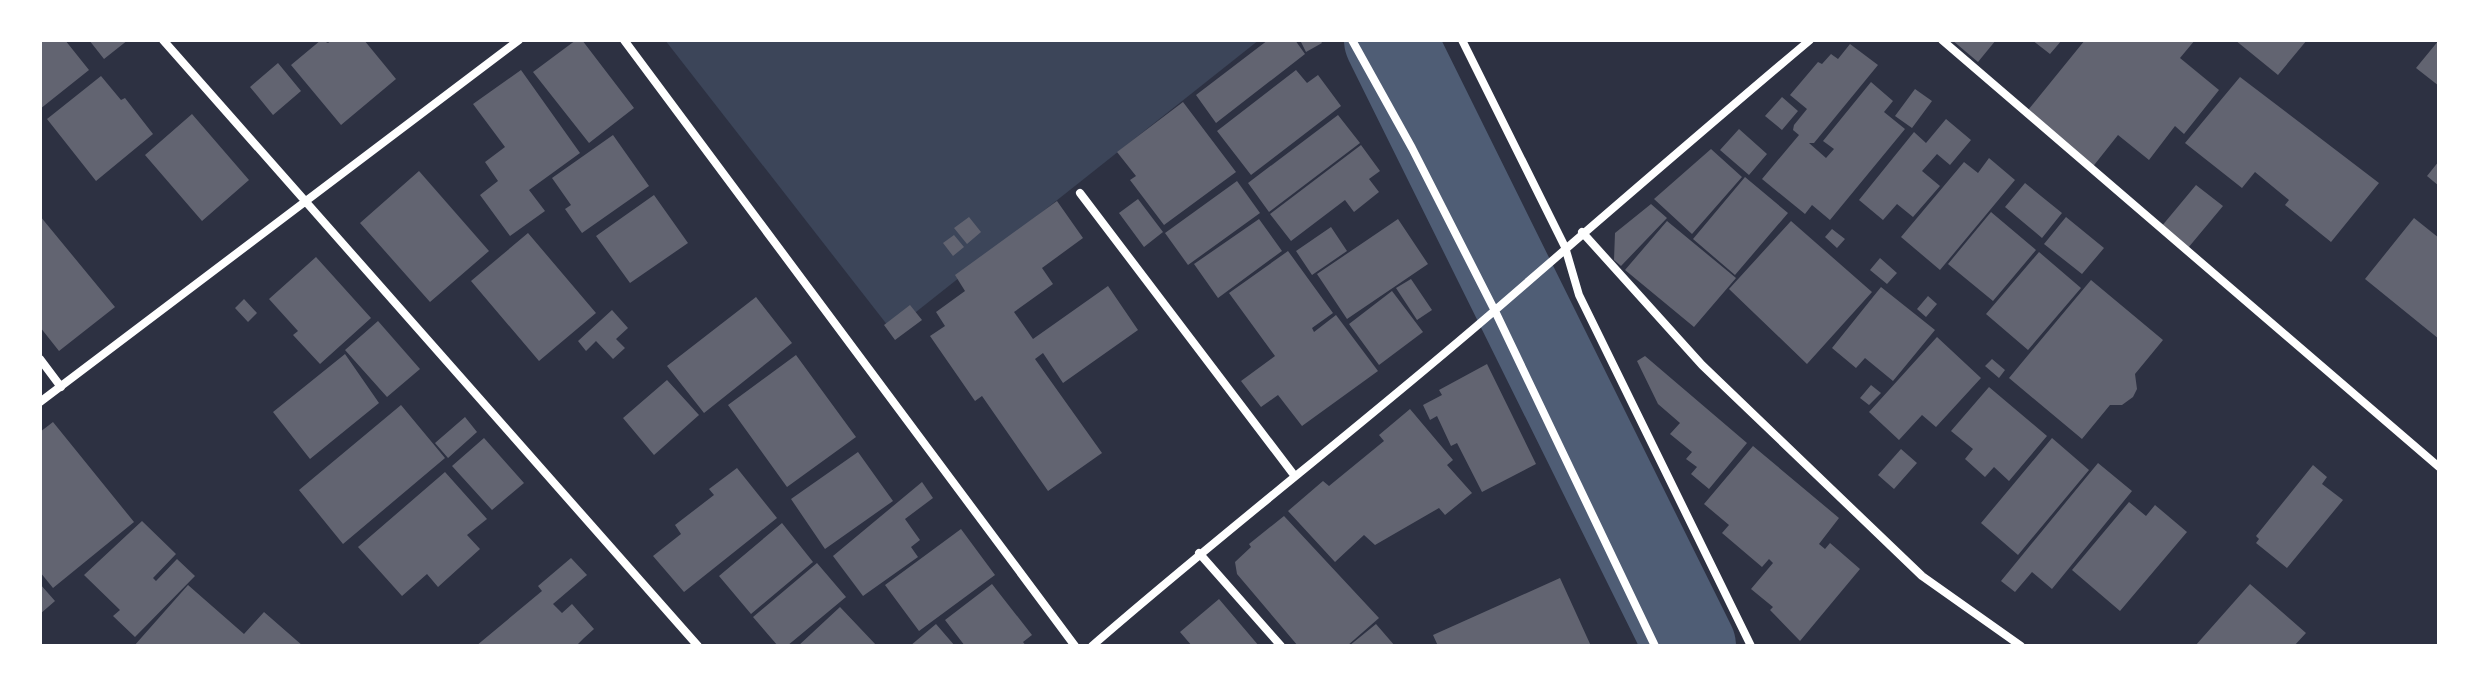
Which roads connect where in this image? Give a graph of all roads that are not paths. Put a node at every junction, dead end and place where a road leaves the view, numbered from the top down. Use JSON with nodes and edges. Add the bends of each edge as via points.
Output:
{"nodes":[{"id":1,"x":163,"y":40,"type":"edge"},
{"id":2,"x":519,"y":40,"type":"edge"},
{"id":3,"x":624,"y":40,"type":"edge"},
{"id":4,"x":1352,"y":40,"type":"edge"},
{"id":5,"x":1462,"y":40,"type":"edge"},
{"id":6,"x":1810,"y":40,"type":"edge"},
{"id":7,"x":1942,"y":40,"type":"edge"},
{"id":8,"x":1080,"y":193,"type":"dead end"},
{"id":9,"x":304,"y":199,"type":"junction"},
{"id":10,"x":1582,"y":232,"type":"junction"},
{"id":11,"x":1565,"y":247,"type":"junction"},
{"id":12,"x":1497,"y":308,"type":"junction"},
{"id":13,"x":40,"y":359,"type":"edge"},
{"id":14,"x":61,"y":387,"type":"junction"},
{"id":15,"x":40,"y":402,"type":"edge"},
{"id":16,"x":2439,"y":467,"type":"edge"},
{"id":17,"x":1294,"y":475,"type":"junction"},
{"id":18,"x":1199,"y":553,"type":"junction"},
{"id":19,"x":698,"y":646,"type":"edge"},
{"id":20,"x":1075,"y":646,"type":"edge"},
{"id":21,"x":1092,"y":646,"type":"edge"},
{"id":22,"x":1281,"y":646,"type":"edge"},
{"id":23,"x":1655,"y":646,"type":"edge"},
{"id":24,"x":1751,"y":646,"type":"edge"},
{"id":25,"x":2021,"y":646,"type":"edge"}],
"edges":[{"from":1,"to":9,"type":"street"},
{"from":2,"to":9,"type":"street"},
{"from":3,"to":20,"type":"street"},
{"from":4,"to":12,"type":"street"},
{"from":5,"to":11,"type":"street"},
{"from":6,"to":10,"type":"street"},
{"from":7,"to":16,"type":"street"},
{"from":8,"to":17,"type":"street"},
{"from":9,"to":14,"type":"street"},
{"from":9,"to":19,"type":"street"},
{"from":10,"to":11,"type":"street"},
{"from":10,"to":25,"type":"street","via":[[1702,365],[1922,576]]},
{"from":11,"to":12,"type":"street"},
{"from":11,"to":24,"type":"street","via":[[1579,295]]},
{"from":12,"to":17,"type":"street"},
{"from":12,"to":23,"type":"street"},
{"from":13,"to":14,"type":"street"},
{"from":14,"to":15,"type":"street"},
{"from":17,"to":18,"type":"street"},
{"from":18,"to":21,"type":"street"},
{"from":18,"to":22,"type":"street"}]}
